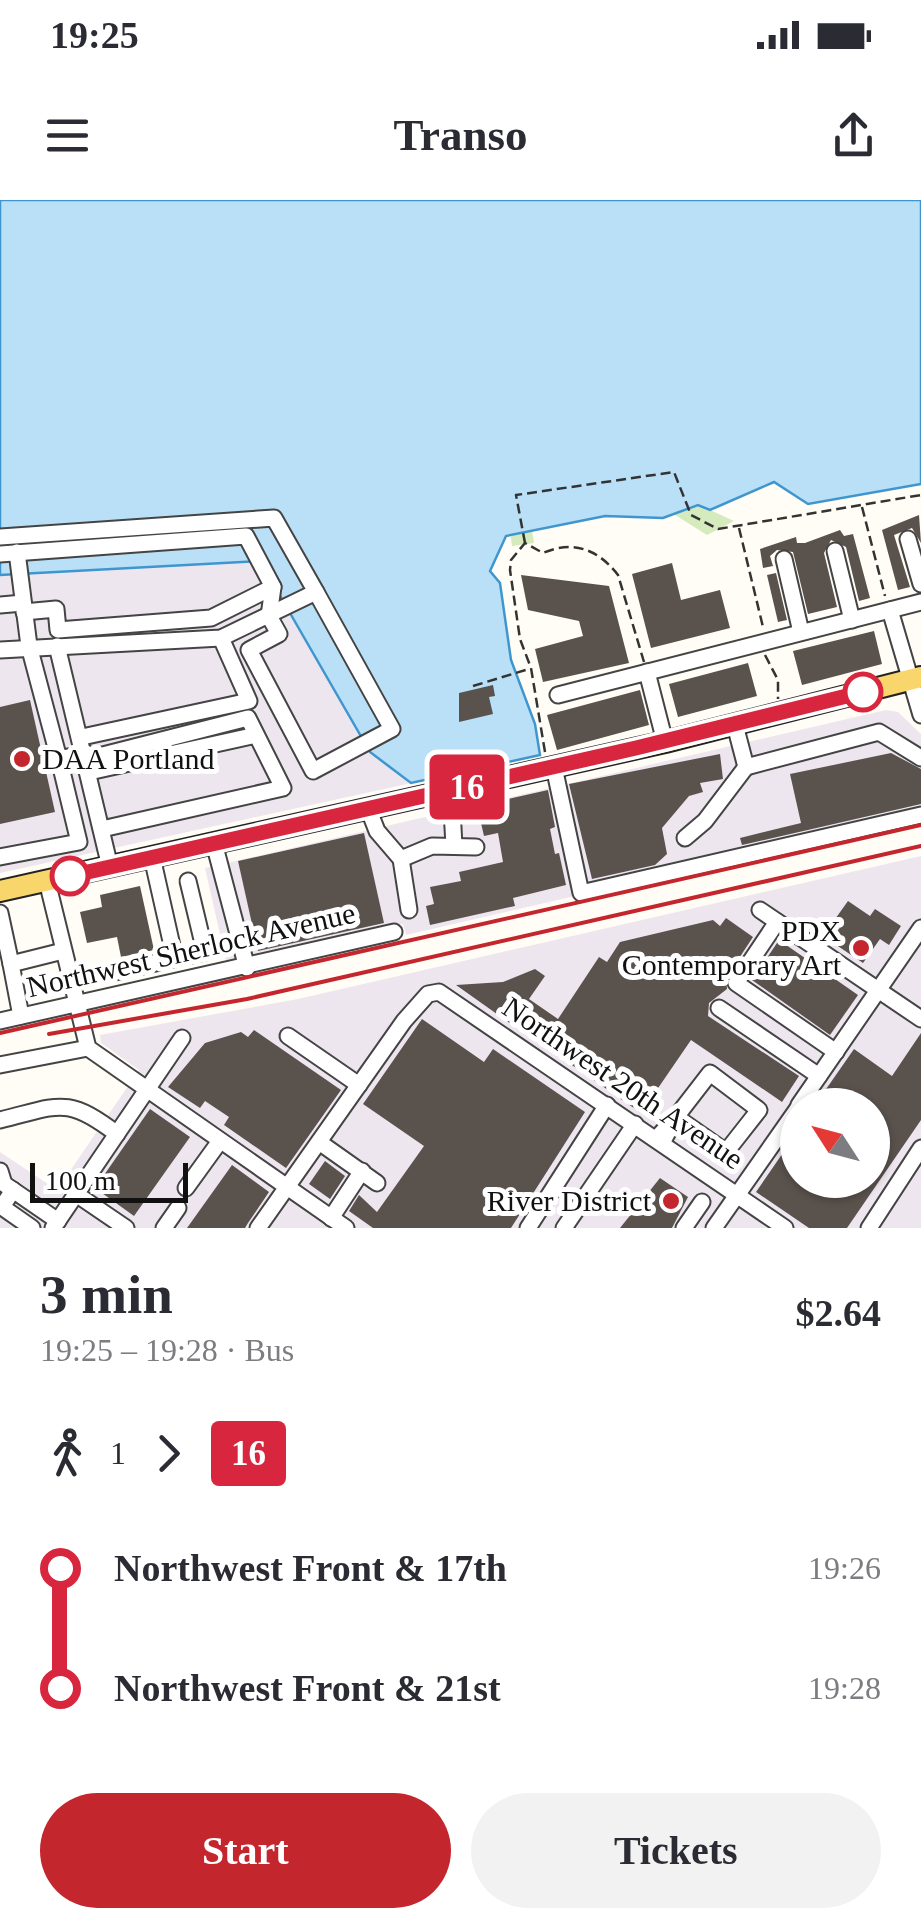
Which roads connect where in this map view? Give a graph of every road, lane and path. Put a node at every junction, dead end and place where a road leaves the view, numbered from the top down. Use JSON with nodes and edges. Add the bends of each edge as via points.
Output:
{"nodes":[{"id":1,"x":921,"y":495,"type":"edge"},
{"id":2,"x":862,"y":506,"type":"junction"},
{"id":3,"x":738,"y":526,"type":"junction"},
{"id":4,"x":0,"y":538,"type":"edge"},
{"id":5,"x":908,"y":539,"type":"dead end"},
{"id":6,"x":525,"y":543,"type":"junction"},
{"id":7,"x":835,"y":551,"type":"dead end"},
{"id":8,"x":8,"y":553,"type":"edge"},
{"id":9,"x":784,"y":559,"type":"dead end"},
{"id":10,"x":921,"y":584,"type":"edge"},
{"id":11,"x":273,"y":586,"type":"junction"},
{"id":12,"x":316,"y":592,"type":"junction"},
{"id":13,"x":921,"y":602,"type":"edge"},
{"id":14,"x":0,"y":606,"type":"edge"},
{"id":15,"x":24,"y":608,"type":"junction"},
{"id":16,"x":890,"y":610,"type":"junction"},
{"id":17,"x":269,"y":616,"type":"junction"},
{"id":18,"x":852,"y":620,"type":"junction"},
{"id":19,"x":801,"y":632,"type":"junction"},
{"id":20,"x":221,"y":638,"type":"junction"},
{"id":21,"x":764,"y":641,"type":"junction"},
{"id":22,"x":29,"y":646,"type":"junction"},
{"id":23,"x":56,"y":646,"type":"junction"},
{"id":24,"x":0,"y":650,"type":"edge"},
{"id":25,"x":532,"y":668,"type":"junction"},
{"id":26,"x":647,"y":672,"type":"junction"},
{"id":27,"x":915,"y":679,"type":"edge"},
{"id":28,"x":473,"y":686,"type":"dead end"},
{"id":29,"x":558,"y":695,"type":"dead end"},
{"id":30,"x":777,"y":714,"type":"junction"},
{"id":31,"x":921,"y":714,"type":"edge"},
{"id":32,"x":735,"y":725,"type":"junction"},
{"id":33,"x":664,"y":742,"type":"junction"},
{"id":34,"x":919,"y":753,"type":"edge"},
{"id":35,"x":86,"y":756,"type":"junction"},
{"id":36,"x":59,"y":759,"type":"junction"},
{"id":37,"x":746,"y":767,"type":"junction"},
{"id":38,"x":551,"y":768,"type":"junction"},
{"id":39,"x":450,"y":790,"type":"junction"},
{"id":40,"x":368,"y":808,"type":"junction"},
{"id":41,"x":921,"y":815,"type":"edge"},
{"id":42,"x":102,"y":828,"type":"junction"},
{"id":43,"x":685,"y":838,"type":"dead end"},
{"id":44,"x":214,"y":843,"type":"junction"},
{"id":45,"x":454,"y":846,"type":"junction"},
{"id":46,"x":476,"y":847,"type":"dead end"},
{"id":47,"x":0,"y":857,"type":"edge"},
{"id":48,"x":152,"y":857,"type":"junction"},
{"id":49,"x":400,"y":859,"type":"junction"},
{"id":50,"x":110,"y":867,"type":"junction"},
{"id":51,"x":47,"y":880,"type":"junction"},
{"id":52,"x":188,"y":881,"type":"dead end"},
{"id":53,"x":0,"y":891,"type":"edge"},
{"id":54,"x":408,"y":910,"type":"dead end"},
{"id":55,"x":760,"y":910,"type":"dead end"},
{"id":56,"x":0,"y":913,"type":"edge"},
{"id":57,"x":777,"y":922,"type":"junction"},
{"id":58,"x":921,"y":928,"type":"edge"},
{"id":59,"x":394,"y":932,"type":"dead end"},
{"id":60,"x":63,"y":951,"type":"junction"},
{"id":61,"x":175,"y":958,"type":"junction"},
{"id":62,"x":11,"y":964,"type":"junction"},
{"id":63,"x":246,"y":968,"type":"junction"},
{"id":64,"x":70,"y":982,"type":"junction"},
{"id":65,"x":879,"y":990,"type":"junction"},
{"id":66,"x":75,"y":1006,"type":"junction"},
{"id":67,"x":720,"y":1008,"type":"dead end"},
{"id":68,"x":778,"y":1012,"type":"junction"},
{"id":69,"x":21,"y":1016,"type":"junction"},
{"id":70,"x":921,"y":1019,"type":"edge"},
{"id":71,"x":0,"y":1020,"type":"edge"},
{"id":72,"x":288,"y":1036,"type":"dead end"},
{"id":73,"x":762,"y":1037,"type":"junction"},
{"id":74,"x":182,"y":1038,"type":"dead end"},
{"id":75,"x":88,"y":1048,"type":"junction"},
{"id":76,"x":836,"y":1052,"type":"junction"},
{"id":77,"x":0,"y":1065,"type":"edge"},
{"id":78,"x":820,"y":1076,"type":"junction"},
{"id":79,"x":358,"y":1085,"type":"junction"},
{"id":80,"x":811,"y":1088,"type":"edge"},
{"id":81,"x":147,"y":1091,"type":"junction"},
{"id":82,"x":607,"y":1105,"type":"junction"},
{"id":83,"x":676,"y":1117,"type":"junction"},
{"id":84,"x":0,"y":1120,"type":"edge"},
{"id":85,"x":635,"y":1124,"type":"junction"},
{"id":86,"x":780,"y":1132,"type":"edge"},
{"id":87,"x":117,"y":1134,"type":"junction"},
{"id":88,"x":659,"y":1141,"type":"junction"},
{"id":89,"x":220,"y":1142,"type":"junction"},
{"id":90,"x":318,"y":1142,"type":"junction"},
{"id":91,"x":921,"y":1148,"type":"edge"},
{"id":92,"x":0,"y":1171,"type":"edge"},
{"id":93,"x":362,"y":1172,"type":"junction"},
{"id":94,"x":377,"y":1182,"type":"dead end"},
{"id":95,"x":287,"y":1187,"type":"junction"},
{"id":96,"x":186,"y":1188,"type":"dead end"},
{"id":97,"x":13,"y":1190,"type":"junction"},
{"id":98,"x":76,"y":1194,"type":"junction"},
{"id":99,"x":737,"y":1195,"type":"junction"},
{"id":100,"x":550,"y":1198,"type":"junction"},
{"id":101,"x":178,"y":1208,"type":"dead end"},
{"id":102,"x":331,"y":1218,"type":"junction"},
{"id":103,"x":569,"y":1221,"type":"edge"},
{"id":104,"x":55,"y":1224,"type":"edge"},
{"id":105,"x":715,"y":1227,"type":"edge"},
{"id":106,"x":32,"y":1228,"type":"edge"},
{"id":107,"x":126,"y":1228,"type":"edge"},
{"id":108,"x":164,"y":1228,"type":"edge"},
{"id":109,"x":258,"y":1228,"type":"edge"},
{"id":110,"x":346,"y":1228,"type":"edge"},
{"id":111,"x":528,"y":1228,"type":"edge"},
{"id":112,"x":684,"y":1228,"type":"edge"},
{"id":113,"x":785,"y":1228,"type":"edge"},
{"id":114,"x":869,"y":1228,"type":"edge"}],
"edges":[{"from":1,"to":2,"type":"path"},
{"from":2,"to":3,"type":"path"},
{"from":2,"to":16,"type":"path"},
{"from":3,"to":6,"type":"path","via":[[718,530],[691,514],[674,472],[516,495]]},
{"from":3,"to":21,"type":"path"},
{"from":4,"to":12,"type":"street","via":[[274,518]]},
{"from":5,"to":10,"type":"street"},
{"from":6,"to":25,"type":"path","via":[[510,570],[520,638]]},
{"from":6,"to":26,"type":"path","via":[[543,553],[586,548],[610,564]]},
{"from":7,"to":18,"type":"street"},
{"from":8,"to":11,"type":"street","via":[[246,536]]},
{"from":8,"to":15,"type":"street"},
{"from":9,"to":19,"type":"street"},
{"from":11,"to":15,"type":"street","via":[[211,618],[58,630],[56,609]]},
{"from":11,"to":17,"type":"street"},
{"from":12,"to":17,"type":"street"},
{"from":12,"to":17,"type":"street","via":[[392,730],[313,770],[249,650],[279,634]]},
{"from":13,"to":16,"type":"street"},
{"from":14,"to":15,"type":"street"},
{"from":15,"to":22,"type":"street"},
{"from":16,"to":18,"type":"street"},
{"from":16,"to":27,"type":"street"},
{"from":17,"to":20,"type":"street"},
{"from":18,"to":19,"type":"street"},
{"from":19,"to":21,"type":"street"},
{"from":20,"to":23,"type":"street"},
{"from":20,"to":35,"type":"street","via":[[248,700]]},
{"from":21,"to":26,"type":"street"},
{"from":21,"to":30,"type":"path","via":[[778,680]]},
{"from":22,"to":23,"type":"street"},
{"from":22,"to":24,"type":"street"},
{"from":22,"to":36,"type":"street"},
{"from":23,"to":35,"type":"street"},
{"from":25,"to":28,"type":"path"},
{"from":25,"to":38,"type":"path"},
{"from":26,"to":29,"type":"street"},
{"from":26,"to":33,"type":"street"},
{"from":27,"to":30,"type":"main road"},
{"from":27,"to":31,"type":"street"},
{"from":30,"to":32,"type":"main road"},
{"from":32,"to":33,"type":"main road"},
{"from":32,"to":37,"type":"street"},
{"from":33,"to":38,"type":"main road"},
{"from":34,"to":37,"type":"street","via":[[879,732]]},
{"from":35,"to":36,"type":"street"},
{"from":35,"to":42,"type":"street"},
{"from":35,"to":42,"type":"street","via":[[248,718],[283,788]]},
{"from":36,"to":47,"type":"street","via":[[79,842]]},
{"from":37,"to":43,"type":"street"},
{"from":38,"to":39,"type":"main road"},
{"from":38,"to":41,"type":"street","via":[[581,894]]},
{"from":39,"to":40,"type":"main road"},
{"from":39,"to":45,"type":"street"},
{"from":40,"to":44,"type":"main road"},
{"from":40,"to":49,"type":"street"},
{"from":42,"to":50,"type":"street"},
{"from":44,"to":48,"type":"main road"},
{"from":44,"to":63,"type":"street"},
{"from":45,"to":46,"type":"street"},
{"from":45,"to":49,"type":"street","via":[[432,846]]},
{"from":48,"to":50,"type":"main road"},
{"from":48,"to":61,"type":"street"},
{"from":49,"to":54,"type":"street"},
{"from":50,"to":51,"type":"main road"},
{"from":51,"to":53,"type":"main road"},
{"from":51,"to":60,"type":"street"},
{"from":52,"to":61,"type":"street","via":[[204,952]]},
{"from":55,"to":57,"type":"street"},
{"from":56,"to":62,"type":"street"},
{"from":57,"to":65,"type":"street"},
{"from":57,"to":68,"type":"street","via":[[736,983]]},
{"from":58,"to":65,"type":"street"},
{"from":59,"to":63,"type":"street","name":"Northwest Sherlock Avenue"},
{"from":60,"to":62,"type":"street"},
{"from":60,"to":64,"type":"street"},
{"from":61,"to":64,"type":"street"},
{"from":62,"to":69,"type":"street"},
{"from":63,"to":66,"type":"street","name":"Northwest Sherlock Avenue"},
{"from":64,"to":66,"type":"street"},
{"from":65,"to":70,"type":"street"},
{"from":65,"to":76,"type":"street"},
{"from":66,"to":69,"type":"street","name":"Northwest Sherlock Avenue"},
{"from":66,"to":75,"type":"street"},
{"from":67,"to":73,"type":"street"},
{"from":68,"to":73,"type":"street"},
{"from":68,"to":76,"type":"street"},
{"from":69,"to":71,"type":"street","name":"Northwest Sherlock Avenue"},
{"from":72,"to":79,"type":"street"},
{"from":73,"to":78,"type":"street"},
{"from":74,"to":81,"type":"street"},
{"from":75,"to":77,"type":"street"},
{"from":75,"to":81,"type":"street"},
{"from":76,"to":78,"type":"street"},
{"from":78,"to":80,"type":"street"},
{"from":79,"to":82,"type":"street","name":"Northwest 20th Avenue","via":[[428,994],[443,993]]},
{"from":79,"to":90,"type":"street"},
{"from":81,"to":87,"type":"street"},
{"from":81,"to":89,"type":"street"},
{"from":82,"to":85,"type":"street","name":"Northwest 20th Avenue"},
{"from":82,"to":100,"type":"street"},
{"from":83,"to":83,"type":"street","via":[[726,1152],[759,1110],[710,1073]]},
{"from":83,"to":88,"type":"street"},
{"from":84,"to":87,"type":"street","via":[[63,1105],[85,1109]]},
{"from":85,"to":88,"type":"street","name":"Northwest 20th Avenue"},
{"from":85,"to":103,"type":"street"},
{"from":86,"to":99,"type":"street"},
{"from":87,"to":98,"type":"street"},
{"from":88,"to":99,"type":"street","name":"Northwest 20th Avenue"},
{"from":89,"to":95,"type":"street"},
{"from":89,"to":96,"type":"street"},
{"from":90,"to":93,"type":"street"},
{"from":90,"to":95,"type":"street"},
{"from":91,"to":114,"type":"street"},
{"from":92,"to":97,"type":"street"},
{"from":93,"to":94,"type":"street"},
{"from":93,"to":102,"type":"street"},
{"from":95,"to":102,"type":"street"},
{"from":95,"to":109,"type":"street"},
{"from":97,"to":104,"type":"street"},
{"from":97,"to":106,"type":"street","via":[[2,1207]]},
{"from":98,"to":104,"type":"street"},
{"from":98,"to":107,"type":"street"},
{"from":99,"to":105,"type":"street"},
{"from":99,"to":113,"type":"street","name":"Northwest 20th Avenue"},
{"from":100,"to":103,"type":"street"},
{"from":100,"to":111,"type":"street"},
{"from":101,"to":108,"type":"street"},
{"from":102,"to":110,"type":"street"},
{"from":105,"to":112,"type":"street","via":[[699,1207]]}]}
